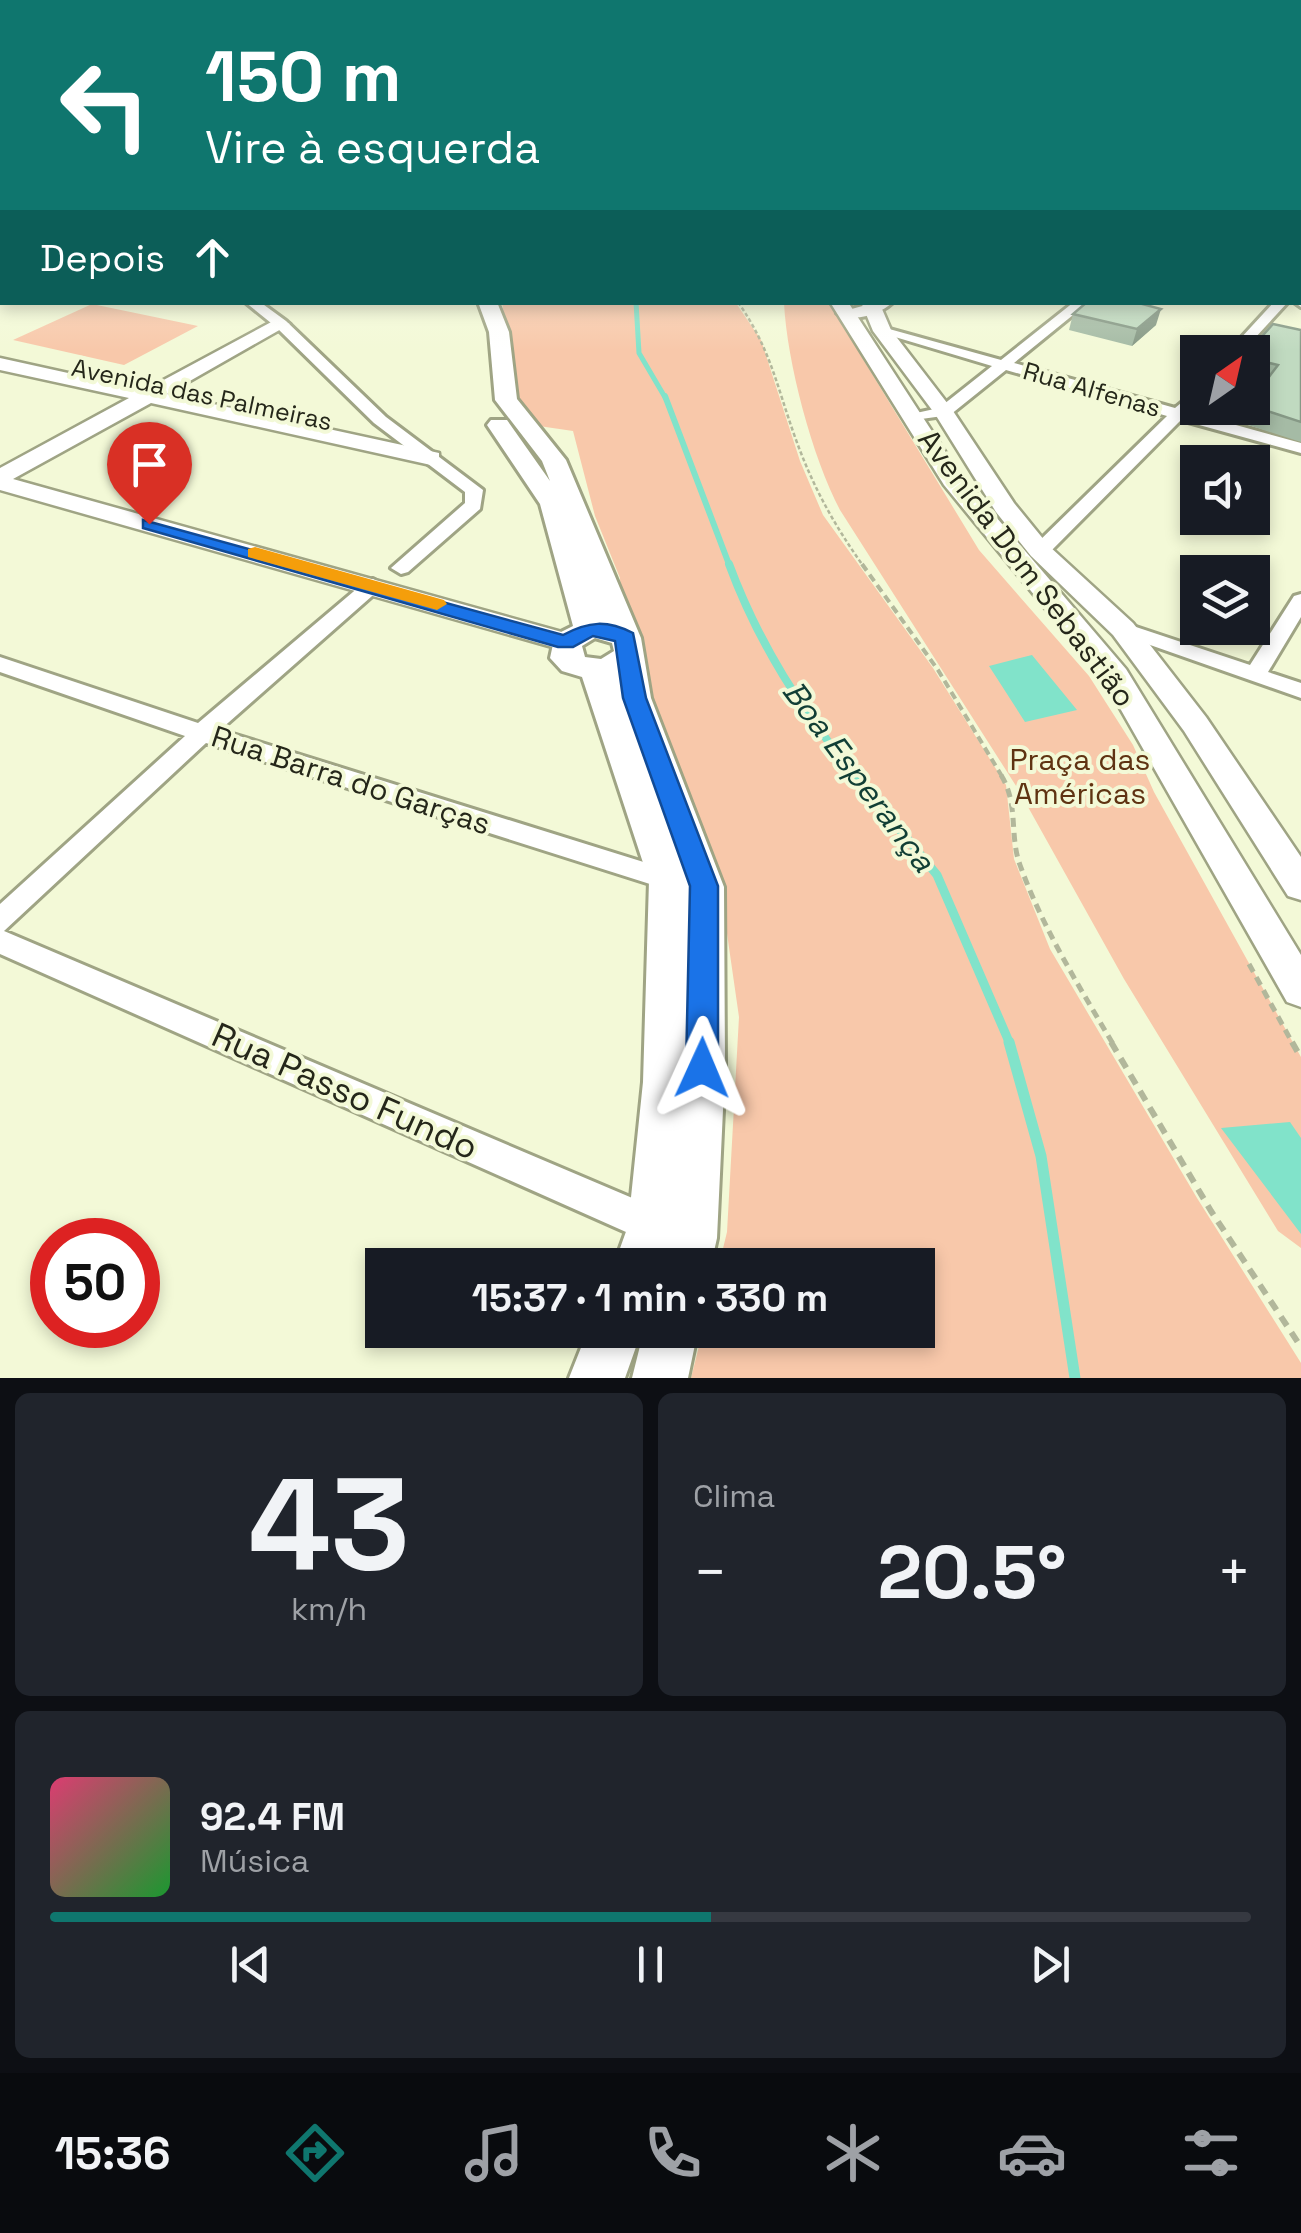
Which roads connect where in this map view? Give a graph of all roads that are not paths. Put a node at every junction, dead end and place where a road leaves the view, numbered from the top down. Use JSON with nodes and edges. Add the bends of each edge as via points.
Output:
{"nodes":[{"id":1,"x":470,"y":305,"type":"edge"},
{"id":2,"x":488,"y":305,"type":"edge"},
{"id":3,"x":1080,"y":305,"type":"edge"},
{"id":4,"x":1279,"y":305,"type":"edge"},
{"id":5,"x":866,"y":310,"type":"edge"},
{"id":6,"x":266,"y":314,"type":"edge"},
{"id":7,"x":1252,"y":335,"type":"edge"},
{"id":8,"x":0,"y":350,"type":"edge"},
{"id":9,"x":0,"y":364,"type":"edge"},
{"id":10,"x":1001,"y":364,"type":"junction"},
{"id":11,"x":161,"y":386,"type":"junction"},
{"id":12,"x":133,"y":391,"type":"junction"},
{"id":13,"x":944,"y":412,"type":"junction"},
{"id":14,"x":910,"y":413,"type":"junction"},
{"id":15,"x":1179,"y":414,"type":"junction"},
{"id":16,"x":404,"y":437,"type":"junction"},
{"id":17,"x":1301,"y":448,"type":"edge"},
{"id":18,"x":0,"y":457,"type":"edge"},
{"id":19,"x":431,"y":458,"type":"junction"},
{"id":20,"x":0,"y":480,"type":"edge"},
{"id":21,"x":1040,"y":552,"type":"junction"},
{"id":22,"x":401,"y":568,"type":"dead end"},
{"id":23,"x":373,"y":586,"type":"junction"},
{"id":24,"x":1301,"y":600,"type":"edge"},
{"id":25,"x":1123,"y":629,"type":"junction"},
{"id":26,"x":601,"y":648,"type":"junction"},
{"id":27,"x":0,"y":664,"type":"edge"},
{"id":28,"x":1256,"y":673,"type":"junction"},
{"id":29,"x":1301,"y":691,"type":"edge"},
{"id":30,"x":202,"y":734,"type":"junction"},
{"id":31,"x":686,"y":884,"type":"junction"},
{"id":32,"x":1301,"y":886,"type":"edge"},
{"id":33,"x":0,"y":921,"type":"edge"},
{"id":34,"x":0,"y":941,"type":"edge"},
{"id":35,"x":1301,"y":990,"type":"edge"},
{"id":36,"x":677,"y":1243,"type":"edge"},
{"id":37,"x":608,"y":1348,"type":"edge"},
{"id":38,"x":667,"y":1348,"type":"edge"},
{"id":39,"x":597,"y":1378,"type":"edge"},
{"id":40,"x":660,"y":1378,"type":"edge"}],
"edges":[{"from":1,"to":26,"type":"main road","via":[[487,350],[492,416],[552,504]]},
{"from":2,"to":26,"type":"main road","via":[[499,332],[506,400],[554,460]]},
{"from":3,"to":10,"type":"street"},
{"from":4,"to":7,"type":"street"},
{"from":5,"to":10,"type":"street","name":"Rua Alfenas"},
{"from":5,"to":13,"type":"street","name":"Avenida Dom Sebastião"},
{"from":5,"to":14,"type":"street","name":"Avenida Dom Sebastião"},
{"from":6,"to":11,"type":"street"},
{"from":6,"to":12,"type":"street"},
{"from":6,"to":16,"type":"street"},
{"from":8,"to":12,"type":"street","name":"Avenida das Palmeiras"},
{"from":9,"to":12,"type":"street","name":"Avenida das Palmeiras"},
{"from":10,"to":13,"type":"street"},
{"from":10,"to":15,"type":"street","name":"Rua Alfenas"},
{"from":11,"to":12,"type":"street"},
{"from":11,"to":16,"type":"street","name":"Avenida das Palmeiras"},
{"from":12,"to":18,"type":"street"},
{"from":12,"to":19,"type":"street","name":"Avenida das Palmeiras"},
{"from":12,"to":20,"type":"street"},
{"from":13,"to":14,"type":"street"},
{"from":13,"to":21,"type":"street","name":"Avenida Dom Sebastião"},
{"from":14,"to":35,"type":"street","name":"Avenida Dom Sebastião","via":[[980,517],[1116,676]]},
{"from":15,"to":17,"type":"street","name":"Rua Alfenas"},
{"from":15,"to":21,"type":"street"},
{"from":16,"to":19,"type":"street"},
{"from":19,"to":22,"type":"street","via":[[474,490],[474,506]]},
{"from":20,"to":23,"type":"street"},
{"from":21,"to":25,"type":"street","name":"Avenida Dom Sebastião"},
{"from":23,"to":26,"type":"street"},
{"from":23,"to":30,"type":"street"},
{"from":24,"to":28,"type":"street"},
{"from":25,"to":28,"type":"street"},
{"from":25,"to":32,"type":"street","name":"Avenida Dom Sebastião","via":[[1196,724]]},
{"from":26,"to":31,"type":"main road","via":[[600,693]]},
{"from":27,"to":30,"type":"street","name":"Rua Barra do Garças"},
{"from":28,"to":29,"type":"street"},
{"from":30,"to":31,"type":"street","name":"Rua Barra do Garças"},
{"from":30,"to":33,"type":"street"},
{"from":31,"to":36,"type":"main road","via":[[666,1082]]},
{"from":34,"to":36,"type":"street","name":"Rua Passo Fundo"},
{"from":37,"to":39,"type":"main road"},
{"from":38,"to":40,"type":"main road"}]}
